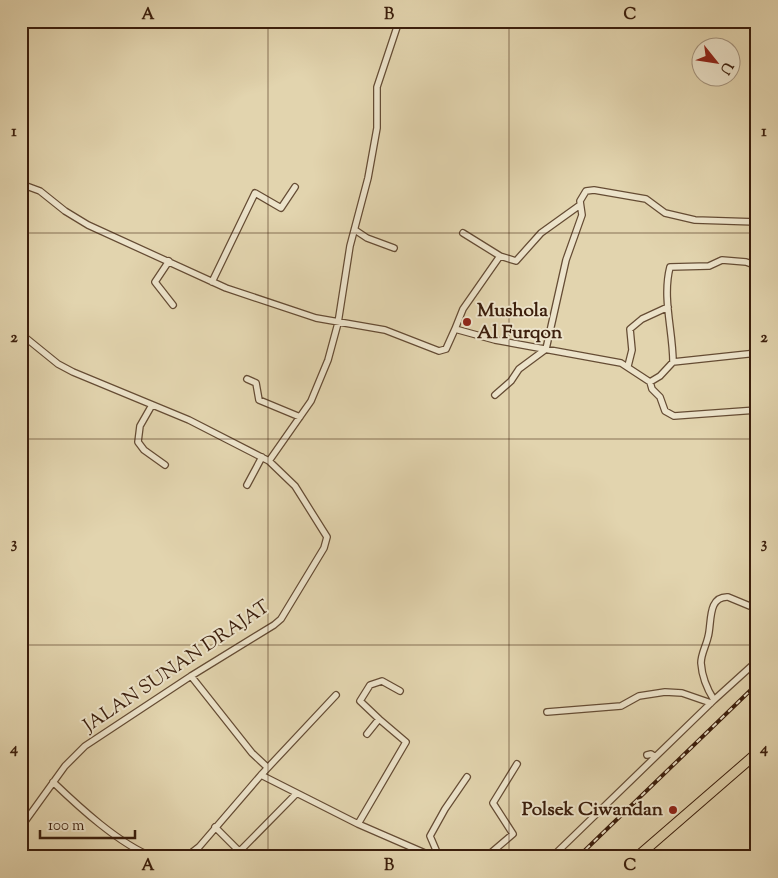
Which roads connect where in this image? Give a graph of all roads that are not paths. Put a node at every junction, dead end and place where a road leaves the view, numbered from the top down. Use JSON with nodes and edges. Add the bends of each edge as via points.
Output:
{"nodes":[{"id":1,"x":399,"y":21,"type":"edge"},
{"id":2,"x":21,"y":184,"type":"edge"},
{"id":3,"x":295,"y":187,"type":"dead end"},
{"id":4,"x":580,"y":205,"type":"junction"},
{"id":5,"x":757,"y":222,"type":"edge"},
{"id":6,"x":355,"y":230,"type":"junction"},
{"id":7,"x":463,"y":233,"type":"dead end"},
{"id":8,"x":394,"y":248,"type":"dead end"},
{"id":9,"x":500,"y":256,"type":"junction"},
{"id":10,"x":169,"y":261,"type":"junction"},
{"id":11,"x":757,"y":266,"type":"edge"},
{"id":12,"x":212,"y":282,"type":"junction"},
{"id":13,"x":173,"y":305,"type":"dead end"},
{"id":14,"x":668,"y":307,"type":"junction"},
{"id":15,"x":338,"y":323,"type":"junction"},
{"id":16,"x":455,"y":329,"type":"junction"},
{"id":17,"x":21,"y":334,"type":"edge"},
{"id":18,"x":546,"y":349,"type":"junction"},
{"id":19,"x":757,"y":353,"type":"edge"},
{"id":20,"x":673,"y":362,"type":"junction"},
{"id":21,"x":628,"y":366,"type":"junction"},
{"id":22,"x":247,"y":379,"type":"dead end"},
{"id":23,"x":650,"y":382,"type":"junction"},
{"id":24,"x":495,"y":395,"type":"dead end"},
{"id":25,"x":152,"y":405,"type":"junction"},
{"id":26,"x":757,"y":410,"type":"edge"},
{"id":27,"x":300,"y":417,"type":"junction"},
{"id":28,"x":262,"y":457,"type":"junction"},
{"id":29,"x":270,"y":461,"type":"junction"},
{"id":30,"x":165,"y":465,"type":"dead end"},
{"id":31,"x":247,"y":485,"type":"dead end"},
{"id":32,"x":757,"y":609,"type":"edge"},
{"id":33,"x":757,"y":662,"type":"edge"},
{"id":34,"x":191,"y":676,"type":"junction"},
{"id":35,"x":400,"y":691,"type":"dead end"},
{"id":36,"x":336,"y":695,"type":"dead end"},
{"id":37,"x":712,"y":701,"type":"junction"},
{"id":38,"x":547,"y":712,"type":"dead end"},
{"id":39,"x":379,"y":719,"type":"junction"},
{"id":40,"x":367,"y":734,"type":"dead end"},
{"id":41,"x":757,"y":753,"type":"edge"},
{"id":42,"x":647,"y":755,"type":"dead end"},
{"id":43,"x":655,"y":757,"type":"junction"},
{"id":44,"x":517,"y":764,"type":"dead end"},
{"id":45,"x":267,"y":767,"type":"junction"},
{"id":46,"x":261,"y":775,"type":"junction"},
{"id":47,"x":467,"y":777,"type":"dead end"},
{"id":48,"x":53,"y":782,"type":"junction"},
{"id":49,"x":296,"y":794,"type":"junction"},
{"id":50,"x":358,"y":824,"type":"junction"},
{"id":51,"x":21,"y":827,"type":"edge"},
{"id":52,"x":216,"y":827,"type":"junction"},
{"id":53,"x":239,"y":851,"type":"junction"},
{"id":54,"x":153,"y":857,"type":"edge"},
{"id":55,"x":186,"y":857,"type":"edge"},
{"id":56,"x":234,"y":857,"type":"edge"},
{"id":57,"x":434,"y":857,"type":"edge"},
{"id":58,"x":439,"y":857,"type":"edge"},
{"id":59,"x":486,"y":857,"type":"edge"},
{"id":60,"x":552,"y":857,"type":"edge"},
{"id":61,"x":637,"y":857,"type":"edge"}],
"edges":[{"from":1,"to":6,"type":"street","via":[[377,87],[373,151]]},
{"from":2,"to":10,"type":"street","via":[[40,191],[88,225]]},
{"from":3,"to":12,"type":"street","via":[[281,208],[255,193]]},
{"from":4,"to":5,"type":"street","via":[[586,191],[594,190],[646,199],[665,213],[695,220]]},
{"from":4,"to":9,"type":"street","via":[[541,232],[516,261]]},
{"from":4,"to":18,"type":"street","via":[[582,215],[566,260]]},
{"from":6,"to":8,"type":"street"},
{"from":6,"to":15,"type":"street"},
{"from":7,"to":9,"type":"street"},
{"from":9,"to":16,"type":"street","via":[[464,309]]},
{"from":10,"to":12,"type":"street"},
{"from":10,"to":13,"type":"street","via":[[155,282]]},
{"from":11,"to":14,"type":"street","via":[[722,260],[709,266],[670,267]]},
{"from":12,"to":15,"type":"street","via":[[288,310]]},
{"from":14,"to":20,"type":"street"},
{"from":14,"to":21,"type":"street","via":[[642,319],[630,329],[632,350]]},
{"from":15,"to":16,"type":"street","via":[[385,330],[442,352]]},
{"from":15,"to":27,"type":"street","via":[[321,378]]},
{"from":16,"to":18,"type":"street"},
{"from":17,"to":25,"type":"street","name":"JALAN SUNAN DRAJAT","via":[[58,364]]},
{"from":18,"to":21,"type":"street"},
{"from":18,"to":24,"type":"street","via":[[519,369]]},
{"from":19,"to":20,"type":"street"},
{"from":20,"to":23,"type":"street"},
{"from":21,"to":23,"type":"street"},
{"from":22,"to":27,"type":"street","via":[[256,383],[259,400]]},
{"from":23,"to":26,"type":"street","via":[[665,411],[674,416]]},
{"from":25,"to":28,"type":"street","name":"JALAN SUNAN DRAJAT"},
{"from":25,"to":30,"type":"street","via":[[140,426],[138,442]]},
{"from":27,"to":29,"type":"street"},
{"from":28,"to":29,"type":"street","name":"JALAN SUNAN DRAJAT"},
{"from":28,"to":31,"type":"street"},
{"from":29,"to":34,"type":"street","name":"JALAN SUNAN DRAJAT","via":[[295,486],[314,513],[324,530],[326,543],[280,618]]},
{"from":32,"to":37,"type":"street","via":[[724,597],[712,610],[709,637],[701,661]]},
{"from":33,"to":37,"type":"street"},
{"from":34,"to":45,"type":"street","via":[[252,753]]},
{"from":34,"to":48,"type":"street","name":"JALAN SUNAN DRAJAT","via":[[85,746]]},
{"from":35,"to":39,"type":"street","via":[[382,680],[370,685],[360,701]]},
{"from":36,"to":45,"type":"street"},
{"from":37,"to":38,"type":"street","via":[[665,692],[639,696],[621,706]]},
{"from":37,"to":43,"type":"street"},
{"from":39,"to":40,"type":"street"},
{"from":39,"to":50,"type":"street","via":[[406,742]]},
{"from":41,"to":61,"type":"highway"},
{"from":42,"to":43,"type":"street"},
{"from":43,"to":60,"type":"street"},
{"from":44,"to":59,"type":"street","via":[[493,803],[513,834]]},
{"from":45,"to":46,"type":"street"},
{"from":46,"to":49,"type":"street"},
{"from":46,"to":52,"type":"street"},
{"from":47,"to":58,"type":"street","via":[[430,836]]},
{"from":48,"to":51,"type":"street","name":"JALAN SUNAN DRAJAT"},
{"from":48,"to":54,"type":"street","via":[[87,814]]},
{"from":49,"to":50,"type":"street"},
{"from":49,"to":53,"type":"street"},
{"from":50,"to":57,"type":"street"},
{"from":52,"to":53,"type":"street"},
{"from":52,"to":55,"type":"street"},
{"from":53,"to":56,"type":"street"}]}
